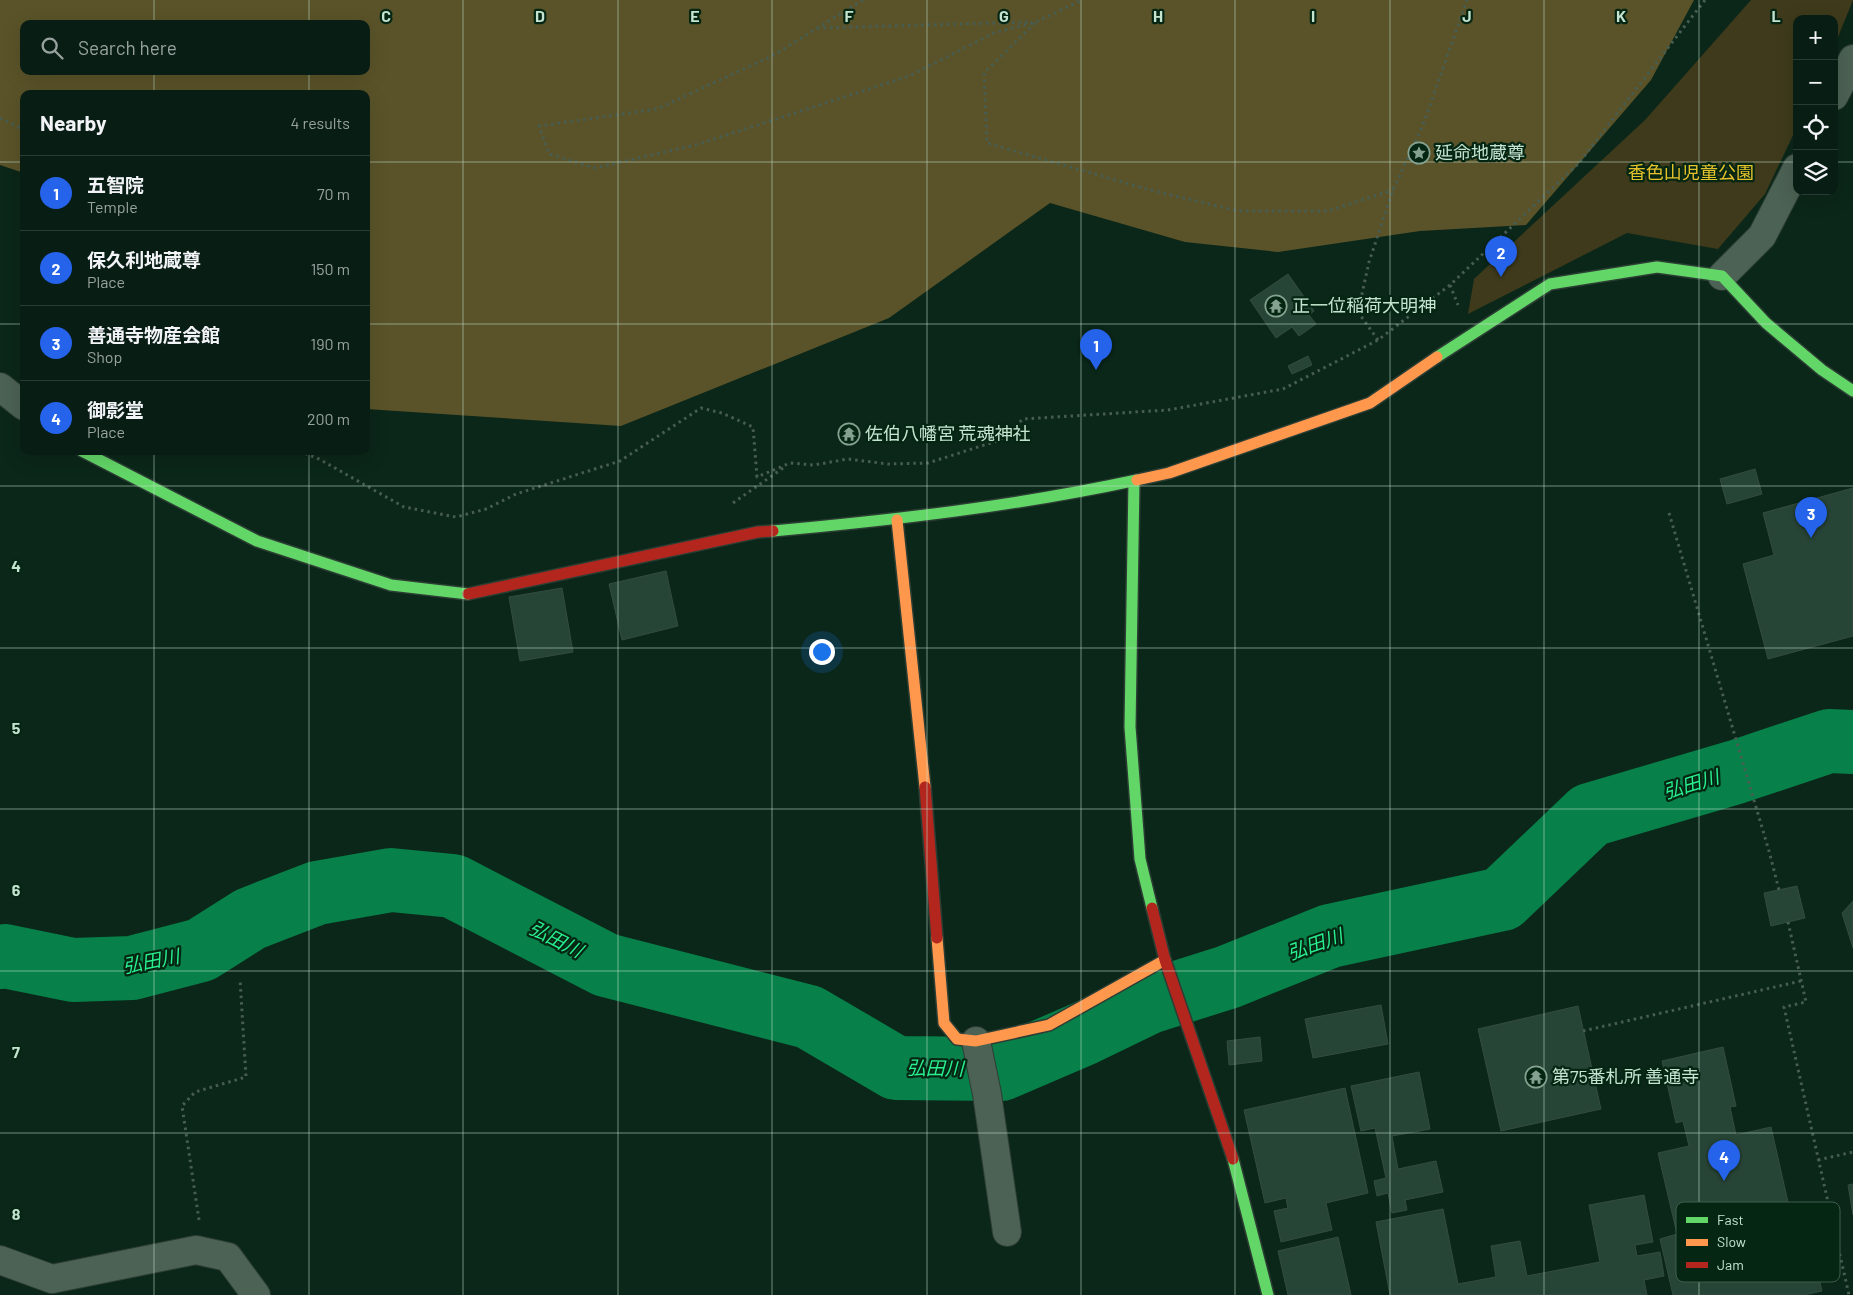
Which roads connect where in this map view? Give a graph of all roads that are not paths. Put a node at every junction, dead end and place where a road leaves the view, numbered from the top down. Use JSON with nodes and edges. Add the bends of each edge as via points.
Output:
{"nodes":[{"id":1,"x":1853,"y":59,"type":"edge"},
{"id":2,"x":1838,"y":88,"type":"edge"},
{"id":3,"x":1793,"y":176,"type":"edge"},
{"id":4,"x":1722,"y":276,"type":"junction"},
{"id":5,"x":0,"y":387,"type":"edge"},
{"id":6,"x":1853,"y":391,"type":"edge"},
{"id":7,"x":20,"y":403,"type":"edge"},
{"id":8,"x":90,"y":455,"type":"edge"},
{"id":9,"x":1134,"y":481,"type":"junction"},
{"id":10,"x":897,"y":520,"type":"junction"},
{"id":11,"x":1168,"y":964,"type":"junction"},
{"id":12,"x":976,"y":1042,"type":"junction"},
{"id":13,"x":1007,"y":1232,"type":"dead end"},
{"id":14,"x":0,"y":1260,"type":"edge"},
{"id":15,"x":256,"y":1295,"type":"edge"},
{"id":16,"x":1268,"y":1295,"type":"edge"}],
"edges":[{"from":1,"to":2,"type":"street"},
{"from":3,"to":4,"type":"street","via":[[1762,236]]},
{"from":4,"to":6,"type":"street","via":[[1766,324]]},
{"from":4,"to":9,"type":"street","via":[[1658,267],[1550,284],[1370,403],[1168,473]]},
{"from":5,"to":7,"type":"street"},
{"from":8,"to":10,"type":"street","via":[[257,541],[391,585],[472,594],[758,532]]},
{"from":9,"to":10,"type":"street"},
{"from":9,"to":11,"type":"street","via":[[1130,727],[1140,859]]},
{"from":10,"to":12,"type":"street","via":[[922,757],[944,1023],[957,1039]]},
{"from":11,"to":12,"type":"street","via":[[1049,1025]]},
{"from":11,"to":16,"type":"street","via":[[1228,1140]]},
{"from":12,"to":13,"type":"street"},
{"from":14,"to":15,"type":"street","via":[[52,1280],[196,1250],[228,1256]]}]}
